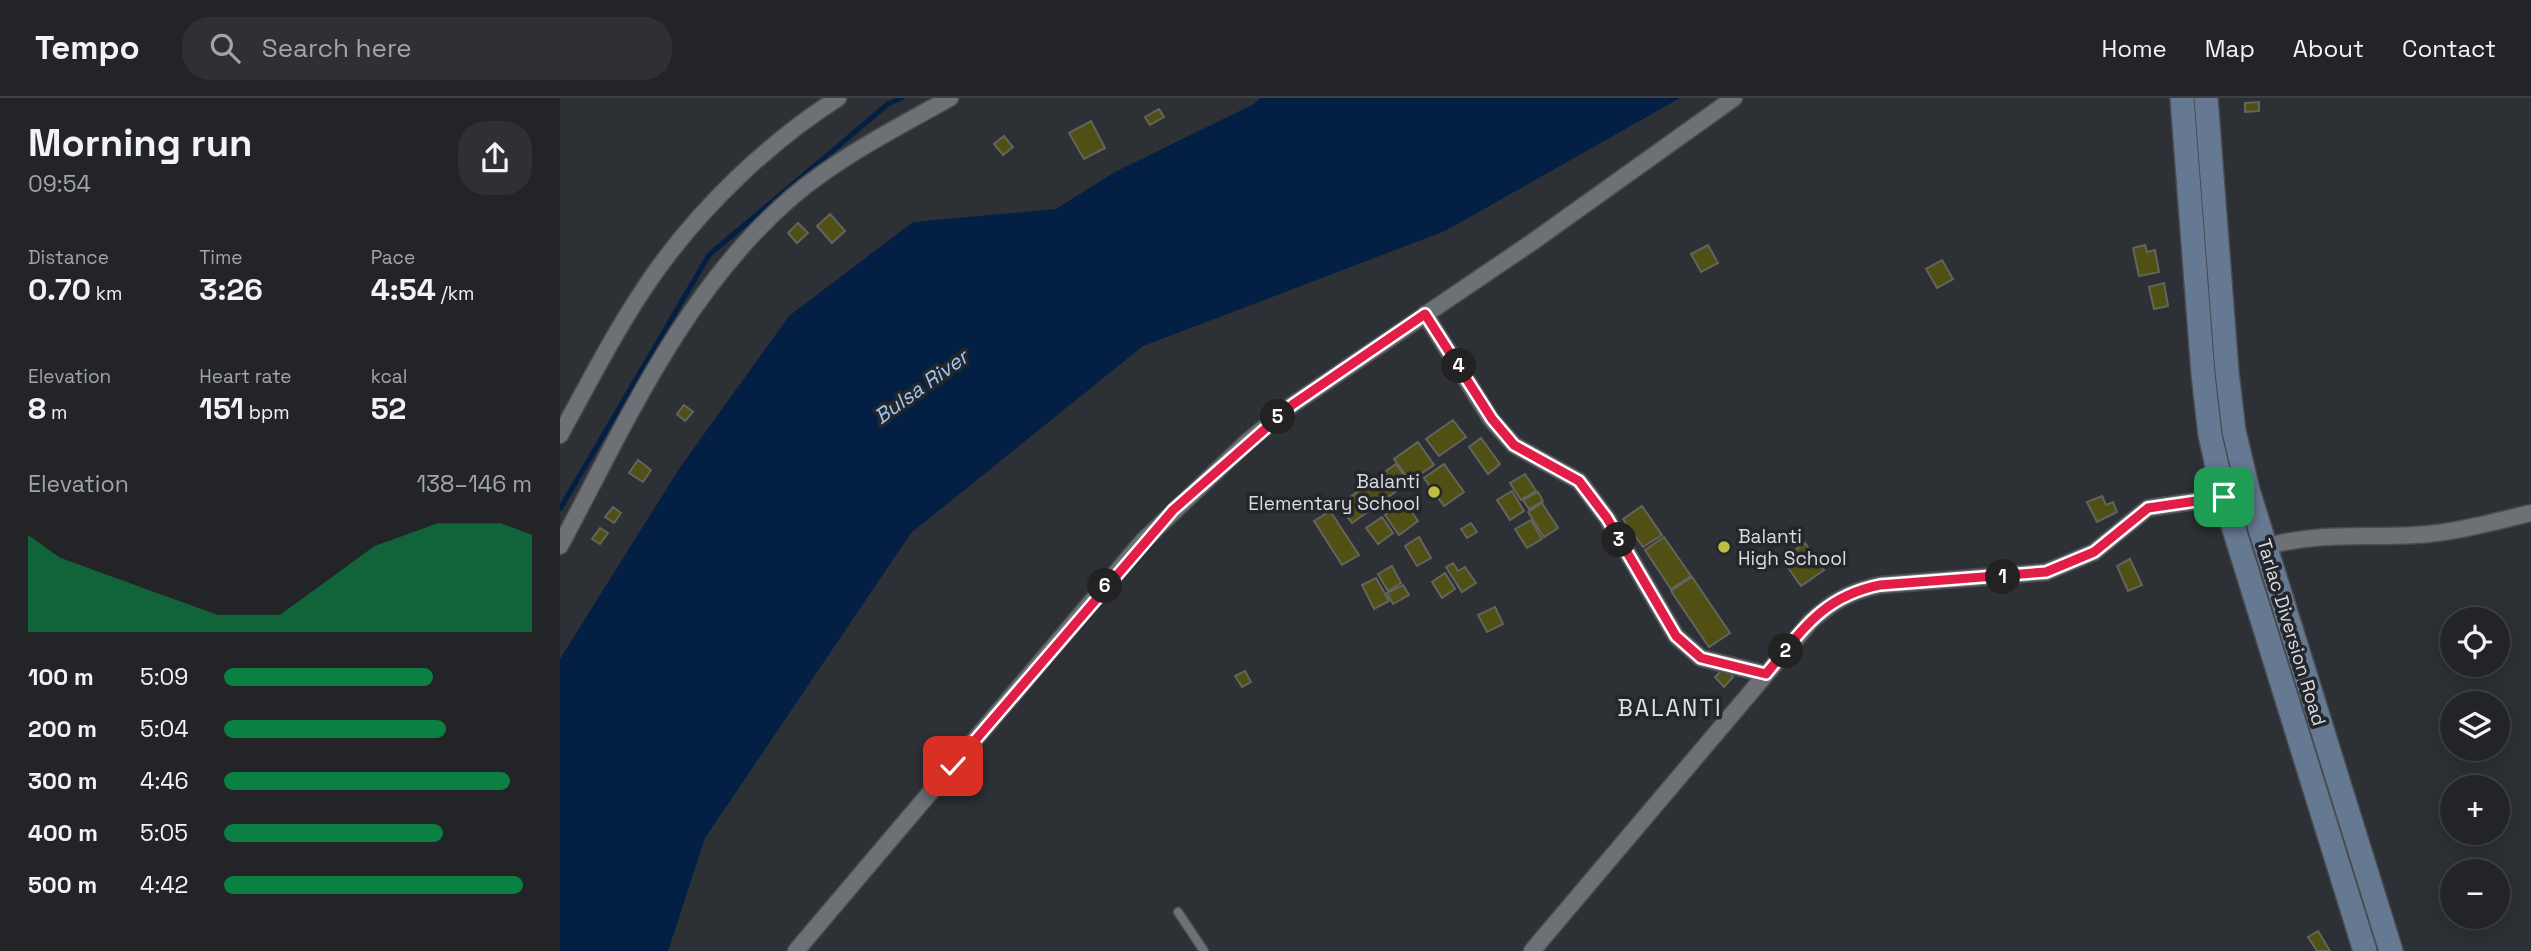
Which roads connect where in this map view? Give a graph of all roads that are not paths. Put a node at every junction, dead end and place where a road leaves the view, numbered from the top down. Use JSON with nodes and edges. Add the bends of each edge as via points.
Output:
{"nodes":[{"id":1,"x":838,"y":98,"type":"edge"},
{"id":2,"x":950,"y":98,"type":"edge"},
{"id":3,"x":1734,"y":98,"type":"edge"},
{"id":4,"x":2182,"y":98,"type":"edge"},
{"id":5,"x":2206,"y":98,"type":"edge"},
{"id":6,"x":1425,"y":314,"type":"junction"},
{"id":7,"x":560,"y":435,"type":"edge"},
{"id":8,"x":2248,"y":490,"type":"junction"},
{"id":9,"x":2224,"y":497,"type":"junction"},
{"id":10,"x":2531,"y":513,"type":"edge"},
{"id":11,"x":560,"y":546,"type":"edge"},
{"id":12,"x":2265,"y":547,"type":"junction"},
{"id":13,"x":2242,"y":555,"type":"junction"},
{"id":14,"x":1766,"y":674,"type":"junction"},
{"id":15,"x":1178,"y":912,"type":"dead end"},
{"id":16,"x":796,"y":951,"type":"edge"},
{"id":17,"x":1204,"y":951,"type":"edge"},
{"id":18,"x":1532,"y":951,"type":"edge"},
{"id":19,"x":2365,"y":951,"type":"edge"},
{"id":20,"x":2391,"y":951,"type":"edge"}],
"edges":[{"from":1,"to":7,"type":"street","via":[[781,140],[674,247],[629,312]]},
{"from":2,"to":11,"type":"street","via":[[813,181],[725,264],[666,350]]},
{"from":3,"to":6,"type":"street"},
{"from":4,"to":9,"type":"main road","name":"Tarlac Diversion Road","via":[[2210,435]]},
{"from":5,"to":8,"type":"main road","name":"Tarlac Diversion Road","via":[[2227,372]]},
{"from":6,"to":14,"type":"street","via":[[1492,419],[1514,445],[1579,481],[1607,518],[1676,636],[1701,658]]},
{"from":6,"to":16,"type":"street","via":[[1292,405],[1173,510]]},
{"from":8,"to":9,"type":"main road"},
{"from":8,"to":12,"type":"main road","name":"Tarlac Diversion Road"},
{"from":9,"to":13,"type":"main road","name":"Tarlac Diversion Road"},
{"from":9,"to":14,"type":"street","via":[[2148,508],[2094,552],[2046,572],[1856,590],[1834,600],[1811,621]]},
{"from":10,"to":12,"type":"street","via":[[2450,531],[2311,536]]},
{"from":12,"to":13,"type":"main road"},
{"from":12,"to":20,"type":"main road","name":"Tarlac Diversion Road"},
{"from":13,"to":19,"type":"main road","name":"Tarlac Diversion Road"},
{"from":14,"to":18,"type":"street"},
{"from":15,"to":17,"type":"lane"}]}
